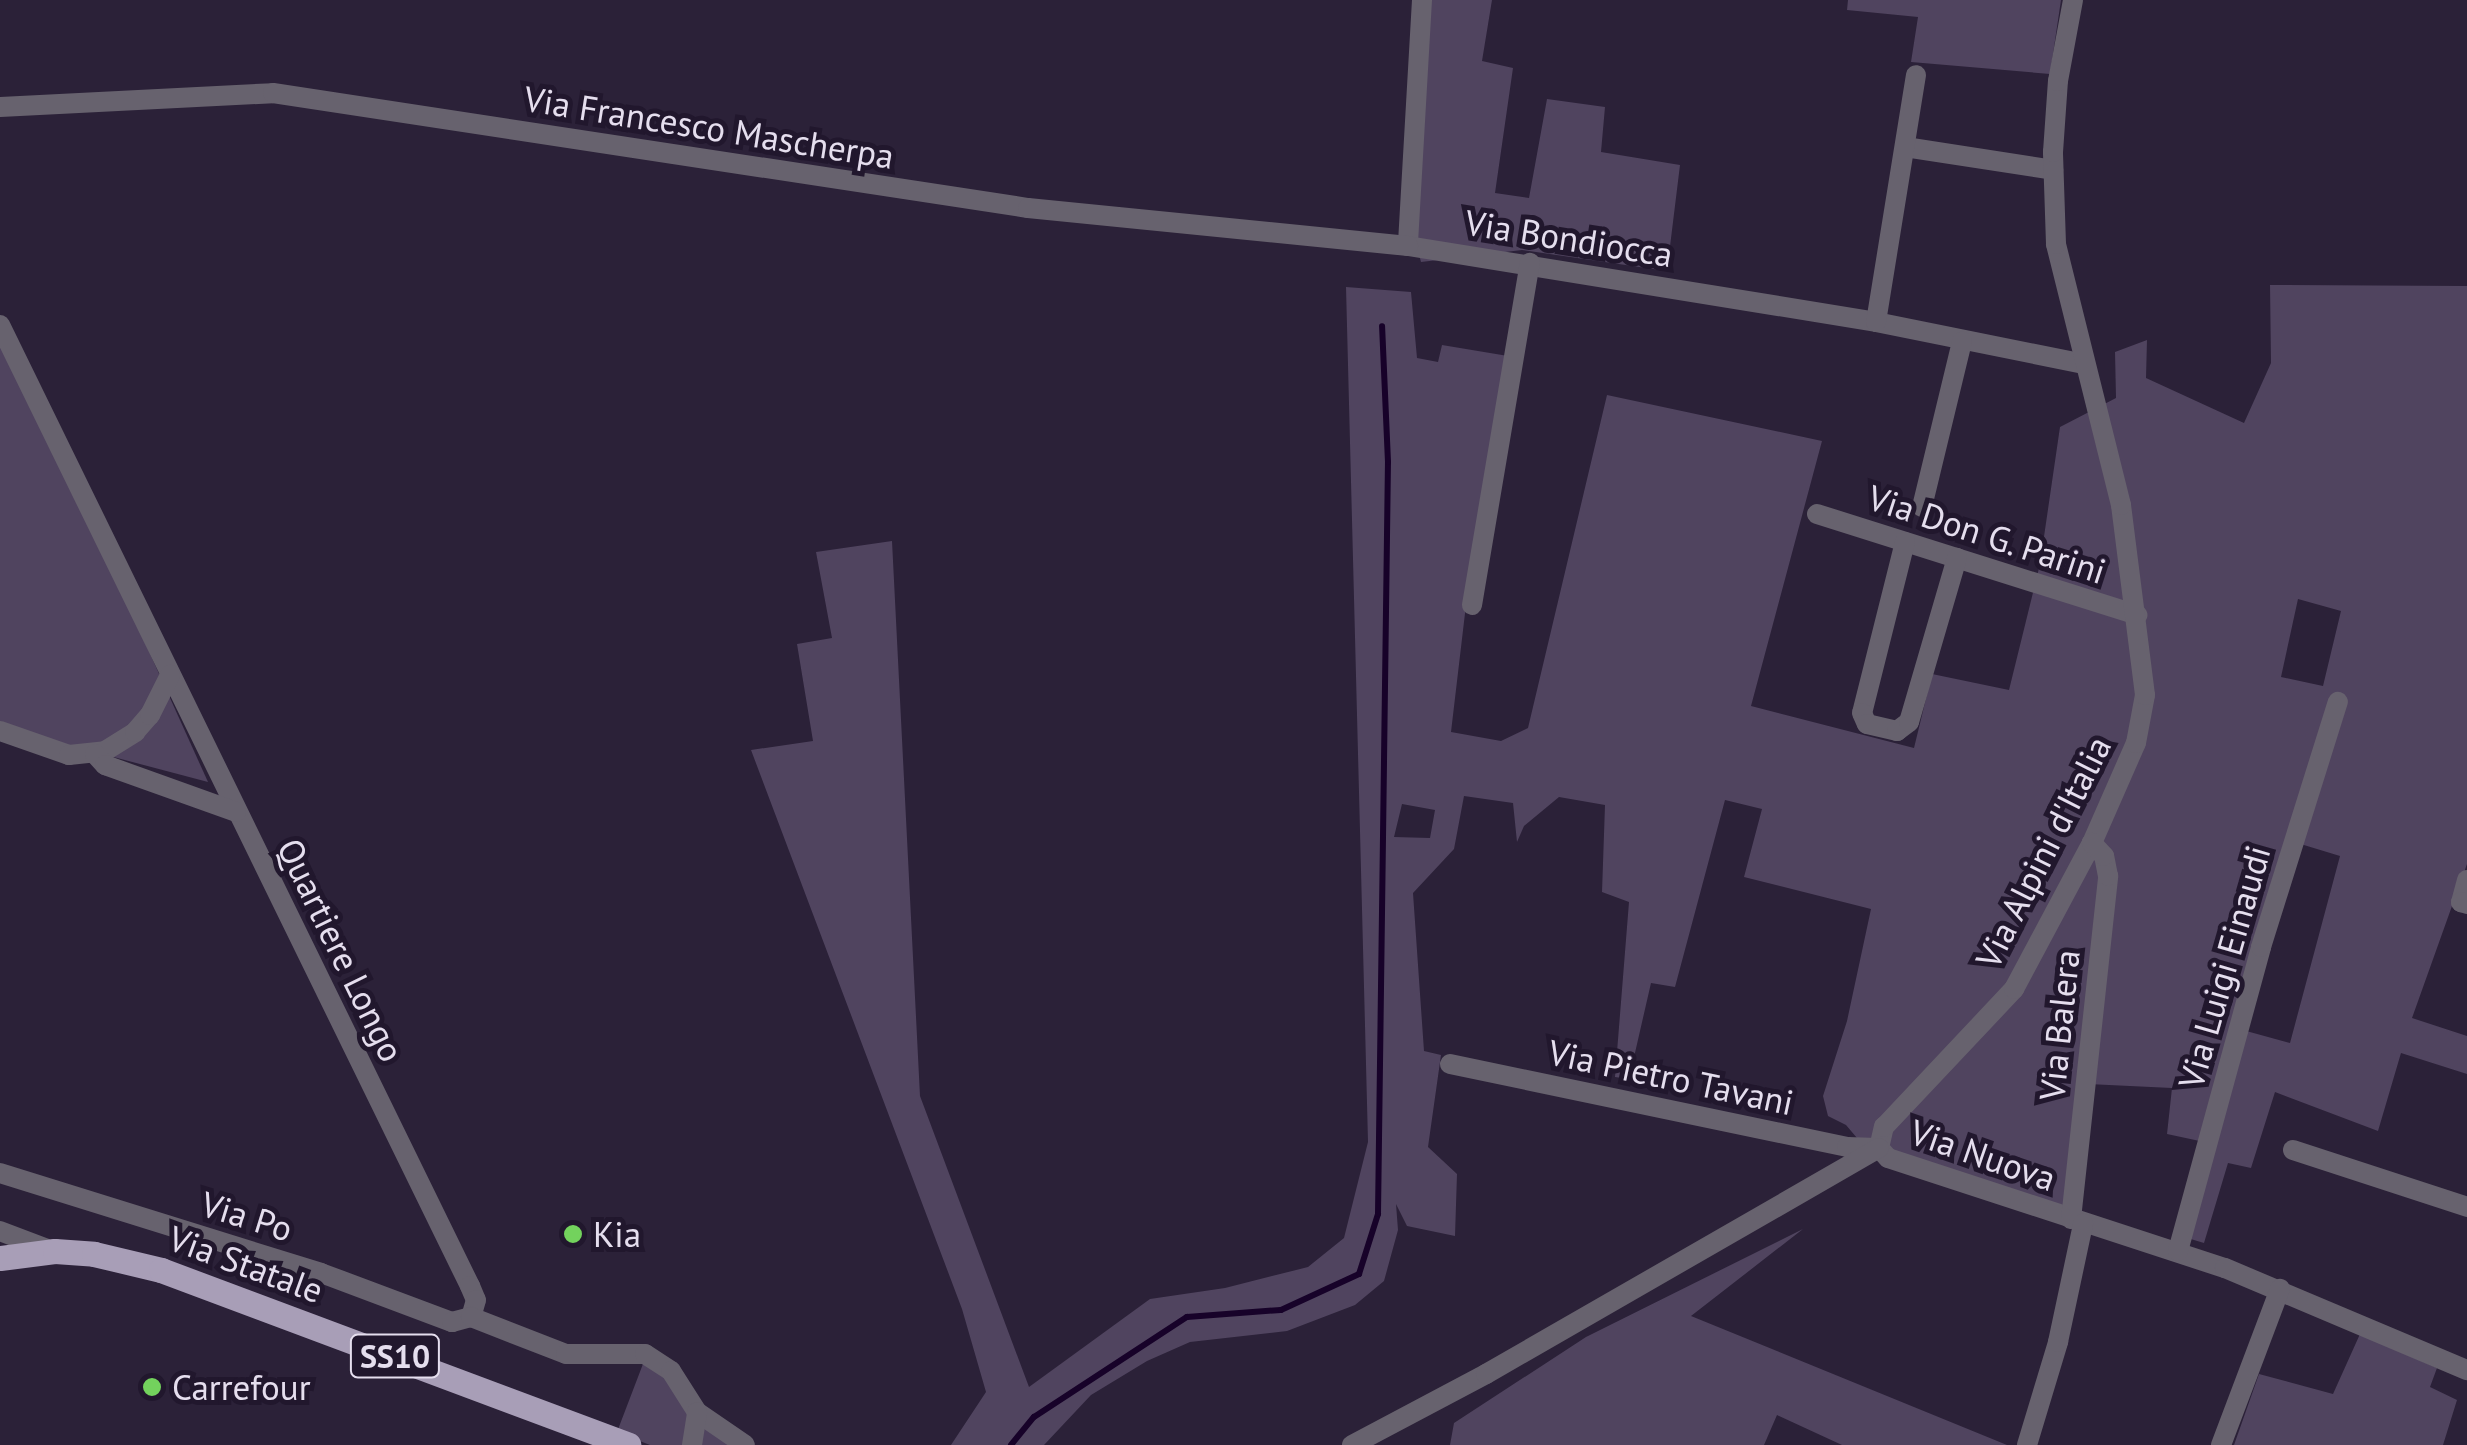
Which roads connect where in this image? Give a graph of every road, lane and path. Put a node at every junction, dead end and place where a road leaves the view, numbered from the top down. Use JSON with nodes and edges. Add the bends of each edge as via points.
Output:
{"nodes":[{"id":1,"x":1422,"y":0,"type":"edge"},
{"id":2,"x":2073,"y":0,"type":"edge"},
{"id":3,"x":1916,"y":75,"type":"dead end"},
{"id":4,"x":0,"y":107,"type":"edge"},
{"id":5,"x":1905,"y":147,"type":"junction"},
{"id":6,"x":2053,"y":170,"type":"junction"},
{"id":7,"x":1408,"y":246,"type":"junction"},
{"id":8,"x":1530,"y":263,"type":"junction"},
{"id":9,"x":1876,"y":322,"type":"junction"},
{"id":10,"x":0,"y":325,"type":"edge"},
{"id":11,"x":1962,"y":342,"type":"junction"},
{"id":12,"x":2085,"y":364,"type":"junction"},
{"id":13,"x":1922,"y":507,"type":"dead end"},
{"id":14,"x":1817,"y":514,"type":"dead end"},
{"id":15,"x":1905,"y":542,"type":"junction"},
{"id":16,"x":1957,"y":558,"type":"junction"},
{"id":17,"x":1472,"y":606,"type":"dead end"},
{"id":18,"x":2137,"y":614,"type":"junction"},
{"id":19,"x":170,"y":674,"type":"junction"},
{"id":20,"x":2338,"y":702,"type":"dead end"},
{"id":21,"x":0,"y":731,"type":"edge"},
{"id":22,"x":95,"y":754,"type":"junction"},
{"id":23,"x":236,"y":812,"type":"junction"},
{"id":24,"x":2092,"y":843,"type":"junction"},
{"id":25,"x":2467,"y":880,"type":"edge"},
{"id":26,"x":2467,"y":904,"type":"edge"},
{"id":27,"x":1450,"y":1064,"type":"dead end"},
{"id":28,"x":1879,"y":1148,"type":"junction"},
{"id":29,"x":2293,"y":1150,"type":"dead end"},
{"id":30,"x":0,"y":1174,"type":"edge"},
{"id":31,"x":2467,"y":1207,"type":"edge"},
{"id":32,"x":2077,"y":1222,"type":"junction"},
{"id":33,"x":0,"y":1232,"type":"edge"},
{"id":34,"x":2178,"y":1251,"type":"junction"},
{"id":35,"x":55,"y":1252,"type":"junction"},
{"id":36,"x":0,"y":1258,"type":"edge"},
{"id":37,"x":2280,"y":1289,"type":"junction"},
{"id":38,"x":471,"y":1316,"type":"junction"},
{"id":39,"x":2467,"y":1370,"type":"edge"},
{"id":40,"x":697,"y":1412,"type":"junction"},
{"id":41,"x":628,"y":1445,"type":"edge"},
{"id":42,"x":692,"y":1445,"type":"edge"},
{"id":43,"x":745,"y":1445,"type":"edge"},
{"id":44,"x":1352,"y":1445,"type":"edge"},
{"id":45,"x":2026,"y":1445,"type":"edge"},
{"id":46,"x":2221,"y":1445,"type":"edge"}],
"edges":[{"from":1,"to":7,"type":"street"},
{"from":2,"to":6,"type":"street","name":"Via Alpini d'Italia","via":[[2058,80]]},
{"from":3,"to":5,"type":"street"},
{"from":4,"to":7,"type":"street","name":"Via Francesco Mascherpa","via":[[272,93],[1028,208]]},
{"from":5,"to":6,"type":"street"},
{"from":5,"to":9,"type":"street"},
{"from":6,"to":12,"type":"street","name":"Via Alpini d'Italia","via":[[2056,244]]},
{"from":7,"to":8,"type":"street","name":"Via Bondiocca"},
{"from":8,"to":9,"type":"street","name":"Via Bondiocca"},
{"from":8,"to":17,"type":"street"},
{"from":9,"to":11,"type":"street","name":"Via Bondiocca"},
{"from":10,"to":19,"type":"street","name":"Quartiere Longo"},
{"from":11,"to":12,"type":"street","name":"Via Bondiocca"},
{"from":11,"to":13,"type":"street"},
{"from":12,"to":18,"type":"street","name":"Via Alpini d'Italia","via":[[2122,505]]},
{"from":14,"to":15,"type":"street","name":"Via Don G. Parini"},
{"from":15,"to":16,"type":"street","name":"Via Don G. Parini"},
{"from":15,"to":16,"type":"street","via":[[1862,713],[1867,724],[1896,731],[1908,722]]},
{"from":16,"to":18,"type":"street","name":"Via Don G. Parini"},
{"from":18,"to":24,"type":"street","name":"Via Alpini d'Italia","via":[[2145,696],[2136,743]]},
{"from":19,"to":22,"type":"street","via":[[135,732]]},
{"from":19,"to":23,"type":"street","name":"Quartiere Longo"},
{"from":20,"to":34,"type":"street","name":"Via Luigi Einaudi","via":[[2261,946]]},
{"from":21,"to":22,"type":"street","via":[[69,755]]},
{"from":22,"to":23,"type":"street","via":[[105,765]]},
{"from":23,"to":38,"type":"street","name":"Quartiere Longo","via":[[470,1286],[476,1300]]},
{"from":24,"to":28,"type":"street","name":"Via Alpini d'Italia","via":[[2014,989],[1884,1127]]},
{"from":24,"to":32,"type":"street","name":"Via Balera","via":[[2104,856],[2108,876]]},
{"from":25,"to":26,"type":"street","via":[[2461,902]]},
{"from":27,"to":28,"type":"street","name":"Via Pietro Tavani","via":[[1847,1147]]},
{"from":28,"to":32,"type":"street","name":"Via Nuova","via":[[1888,1158]]},
{"from":28,"to":44,"type":"street","name":"Via Nuova"},
{"from":29,"to":31,"type":"street"},
{"from":30,"to":38,"type":"street","name":"Via Po","via":[[321,1273],[452,1322]]},
{"from":32,"to":34,"type":"street","name":"Via Nuova"},
{"from":32,"to":45,"type":"street","name":"Via Balera","via":[[2058,1342]]},
{"from":33,"to":35,"type":"street"},
{"from":34,"to":37,"type":"street","name":"Via Nuova"},
{"from":35,"to":36,"type":"main road","name":"Via Statale","number":"SS10"},
{"from":35,"to":41,"type":"main road","name":"Via Statale","number":"SS10","via":[[161,1270]]},
{"from":37,"to":39,"type":"street","name":"Via Nuova"},
{"from":37,"to":46,"type":"street"},
{"from":38,"to":40,"type":"street","via":[[566,1354],[645,1354],[671,1371]]},
{"from":40,"to":42,"type":"street"},
{"from":40,"to":43,"type":"street"}]}
